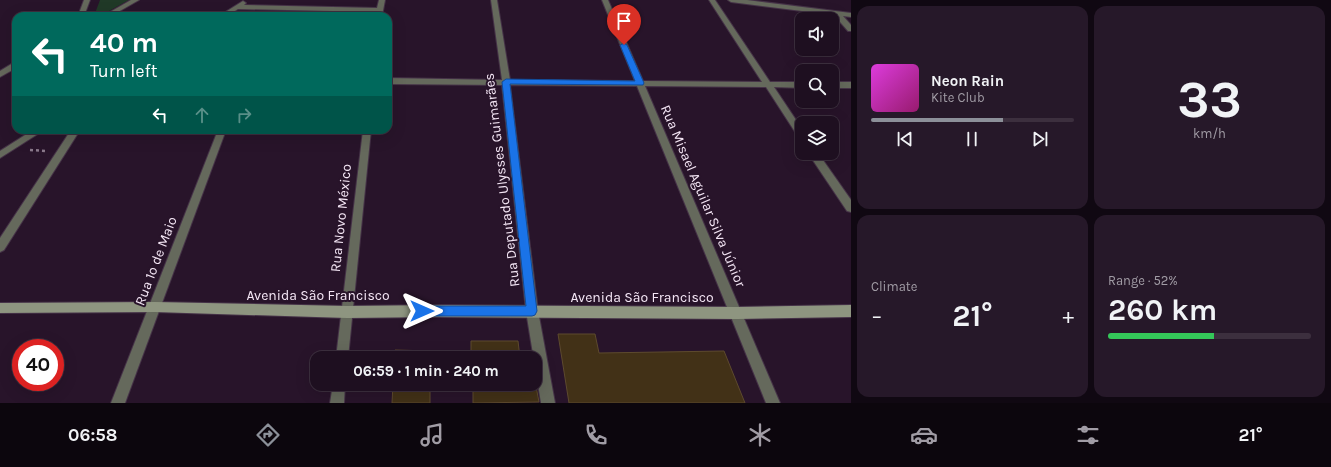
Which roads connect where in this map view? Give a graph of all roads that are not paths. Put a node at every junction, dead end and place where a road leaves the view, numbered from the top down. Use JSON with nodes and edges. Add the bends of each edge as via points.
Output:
{"nodes":[{"id":1,"x":87,"y":0,"type":"edge"},
{"id":2,"x":136,"y":0,"type":"edge"},
{"id":3,"x":247,"y":0,"type":"edge"},
{"id":4,"x":382,"y":0,"type":"edge"},
{"id":5,"x":494,"y":0,"type":"edge"},
{"id":6,"x":605,"y":0,"type":"edge"},
{"id":7,"x":712,"y":0,"type":"edge"},
{"id":8,"x":731,"y":0,"type":"edge"},
{"id":9,"x":237,"y":7,"type":"junction"},
{"id":10,"x":82,"y":12,"type":"edge"},
{"id":11,"x":114,"y":12,"type":"edge"},
{"id":12,"x":229,"y":12,"type":"edge"},
{"id":13,"x":355,"y":12,"type":"edge"},
{"id":14,"x":379,"y":12,"type":"edge"},
{"id":15,"x":828,"y":12,"type":"edge"},
{"id":16,"x":839,"y":13,"type":"edge"},
{"id":17,"x":851,"y":15,"type":"edge"},
{"id":18,"x":839,"y":16,"type":"edge"},
{"id":19,"x":851,"y":29,"type":"edge"},
{"id":20,"x":12,"y":67,"type":"edge"},
{"id":21,"x":0,"y":74,"type":"edge"},
{"id":22,"x":392,"y":81,"type":"edge"},
{"id":23,"x":506,"y":82,"type":"junction"},
{"id":24,"x":640,"y":83,"type":"junction"},
{"id":25,"x":769,"y":85,"type":"junction"},
{"id":26,"x":795,"y":85,"type":"edge"},
{"id":27,"x":839,"y":85,"type":"edge"},
{"id":28,"x":851,"y":86,"type":"edge"},
{"id":29,"x":795,"y":125,"type":"edge"},
{"id":30,"x":33,"y":134,"type":"edge"},
{"id":31,"x":74,"y":134,"type":"edge"},
{"id":32,"x":220,"y":134,"type":"edge"},
{"id":33,"x":367,"y":134,"type":"edge"},
{"id":34,"x":4,"y":152,"type":"edge"},
{"id":35,"x":818,"y":160,"type":"edge"},
{"id":36,"x":851,"y":208,"type":"edge"},
{"id":37,"x":0,"y":247,"type":"edge"},
{"id":38,"x":154,"y":307,"type":"junction"},
{"id":39,"x":0,"y":308,"type":"edge"},
{"id":40,"x":532,"y":311,"type":"junction"},
{"id":41,"x":851,"y":311,"type":"edge"},
{"id":42,"x":347,"y":312,"type":"junction"},
{"id":43,"x":737,"y":313,"type":"junction"},
{"id":44,"x":343,"y":351,"type":"edge"},
{"id":45,"x":338,"y":391,"type":"edge"},
{"id":46,"x":118,"y":403,"type":"edge"},
{"id":47,"x":337,"y":403,"type":"edge"},
{"id":48,"x":548,"y":403,"type":"edge"},
{"id":49,"x":773,"y":403,"type":"edge"}],
"edges":[{"from":1,"to":10,"type":"street"},
{"from":2,"to":11,"type":"street"},
{"from":3,"to":9,"type":"street"},
{"from":4,"to":14,"type":"street"},
{"from":5,"to":23,"type":"street","name":"Rua Deputado Ulysses Guimarães"},
{"from":6,"to":24,"type":"street","name":"Rua Misael Aguilar Silva Júnior"},
{"from":7,"to":25,"type":"street"},
{"from":8,"to":15,"type":"street"},
{"from":9,"to":12,"type":"street"},
{"from":9,"to":13,"type":"street"},
{"from":16,"to":17,"type":"street"},
{"from":18,"to":19,"type":"street"},
{"from":20,"to":21,"type":"street"},
{"from":22,"to":23,"type":"street"},
{"from":23,"to":24,"type":"street"},
{"from":23,"to":40,"type":"street","name":"Rua Deputado Ulysses Guimarães"},
{"from":24,"to":25,"type":"street"},
{"from":24,"to":43,"type":"street","name":"Rua Misael Aguilar Silva Júnior"},
{"from":25,"to":26,"type":"street"},
{"from":25,"to":29,"type":"street"},
{"from":27,"to":28,"type":"street"},
{"from":30,"to":34,"type":"street"},
{"from":31,"to":37,"type":"street"},
{"from":32,"to":38,"type":"street","name":"Rua 1º de Maio"},
{"from":33,"to":42,"type":"street","name":"Rua Novo México"},
{"from":35,"to":36,"type":"street"},
{"from":38,"to":39,"type":"street","name":"Avenida São Francisco"},
{"from":38,"to":42,"type":"street","name":"Avenida São Francisco"},
{"from":38,"to":46,"type":"street","name":"Rua 1º de Maio"},
{"from":40,"to":42,"type":"street","name":"Avenida São Francisco"},
{"from":40,"to":43,"type":"street","name":"Avenida São Francisco"},
{"from":40,"to":48,"type":"street","name":"Rua Deputado Ulysses Guimarães"},
{"from":41,"to":43,"type":"street","name":"Avenida São Francisco"},
{"from":42,"to":44,"type":"street","name":"Rua Novo México"},
{"from":43,"to":49,"type":"street","name":"Rua Misael Aguilar Silva Júnior"},
{"from":45,"to":47,"type":"street"}]}
